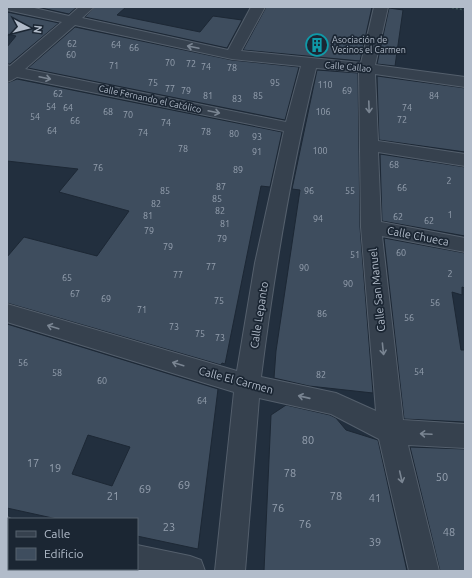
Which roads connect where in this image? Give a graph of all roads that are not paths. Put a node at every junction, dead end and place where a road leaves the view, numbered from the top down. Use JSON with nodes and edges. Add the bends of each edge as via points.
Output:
{"nodes":[{"id":1,"x":11,"y":7,"type":"edge"},
{"id":2,"x":87,"y":7,"type":"edge"},
{"id":3,"x":258,"y":7,"type":"edge"},
{"id":4,"x":381,"y":7,"type":"edge"},
{"id":5,"x":72,"y":20,"type":"junction"},
{"id":6,"x":232,"y":55,"type":"junction"},
{"id":7,"x":309,"y":64,"type":"junction"},
{"id":8,"x":367,"y":68,"type":"junction"},
{"id":9,"x":9,"y":73,"type":"edge"},
{"id":10,"x":465,"y":82,"type":"edge"},
{"id":11,"x":292,"y":128,"type":"junction"},
{"id":12,"x":370,"y":145,"type":"junction"},
{"id":13,"x":465,"y":160,"type":"edge"},
{"id":14,"x":371,"y":227,"type":"junction"},
{"id":15,"x":465,"y":245,"type":"edge"},
{"id":16,"x":7,"y":313,"type":"edge"},
{"id":17,"x":248,"y":385,"type":"junction"},
{"id":18,"x":391,"y":432,"type":"junction"},
{"id":19,"x":465,"y":436,"type":"edge"},
{"id":20,"x":138,"y":560,"type":"edge"},
{"id":21,"x":190,"y":571,"type":"edge"},
{"id":22,"x":230,"y":571,"type":"edge"},
{"id":23,"x":424,"y":571,"type":"edge"}],
"edges":[{"from":1,"to":5,"type":"street","name":"Calle Callao"},
{"from":2,"to":5,"type":"street"},
{"from":3,"to":6,"type":"street"},
{"from":4,"to":8,"type":"street","name":"Calle San Manuel"},
{"from":6,"to":5,"type":"street","name":"Calle Callao","one_way":true},
{"from":5,"to":9,"type":"street"},
{"from":6,"to":7,"type":"street","name":"Calle Callao"},
{"from":7,"to":8,"type":"street","name":"Calle Callao"},
{"from":7,"to":11,"type":"street","name":"Calle Lepanto"},
{"from":8,"to":10,"type":"street","name":"Calle Callao"},
{"from":8,"to":12,"type":"street","name":"Calle San Manuel","one_way":true},
{"from":9,"to":11,"type":"street","name":"Calle Fernando el Católico","one_way":true},
{"from":11,"to":17,"type":"street","name":"Calle Lepanto","via":[[270,240]]},
{"from":12,"to":13,"type":"street"},
{"from":12,"to":14,"type":"street","name":"Calle San Manuel"},
{"from":14,"to":15,"type":"street","name":"Calle Chueca"},
{"from":14,"to":18,"type":"street","name":"Calle San Manuel","one_way":true},
{"from":17,"to":16,"type":"street","name":"Calle El Carmen","one_way":true},
{"from":18,"to":17,"type":"street","name":"Calle El Carmen","one_way":true,"via":[[336,404]]},
{"from":17,"to":22,"type":"street","name":"Calle Lepanto"},
{"from":19,"to":18,"type":"street","name":"Calle El Carmen","one_way":true},
{"from":18,"to":23,"type":"street","name":"Calle San Manuel","one_way":true},
{"from":20,"to":21,"type":"street"}]}
